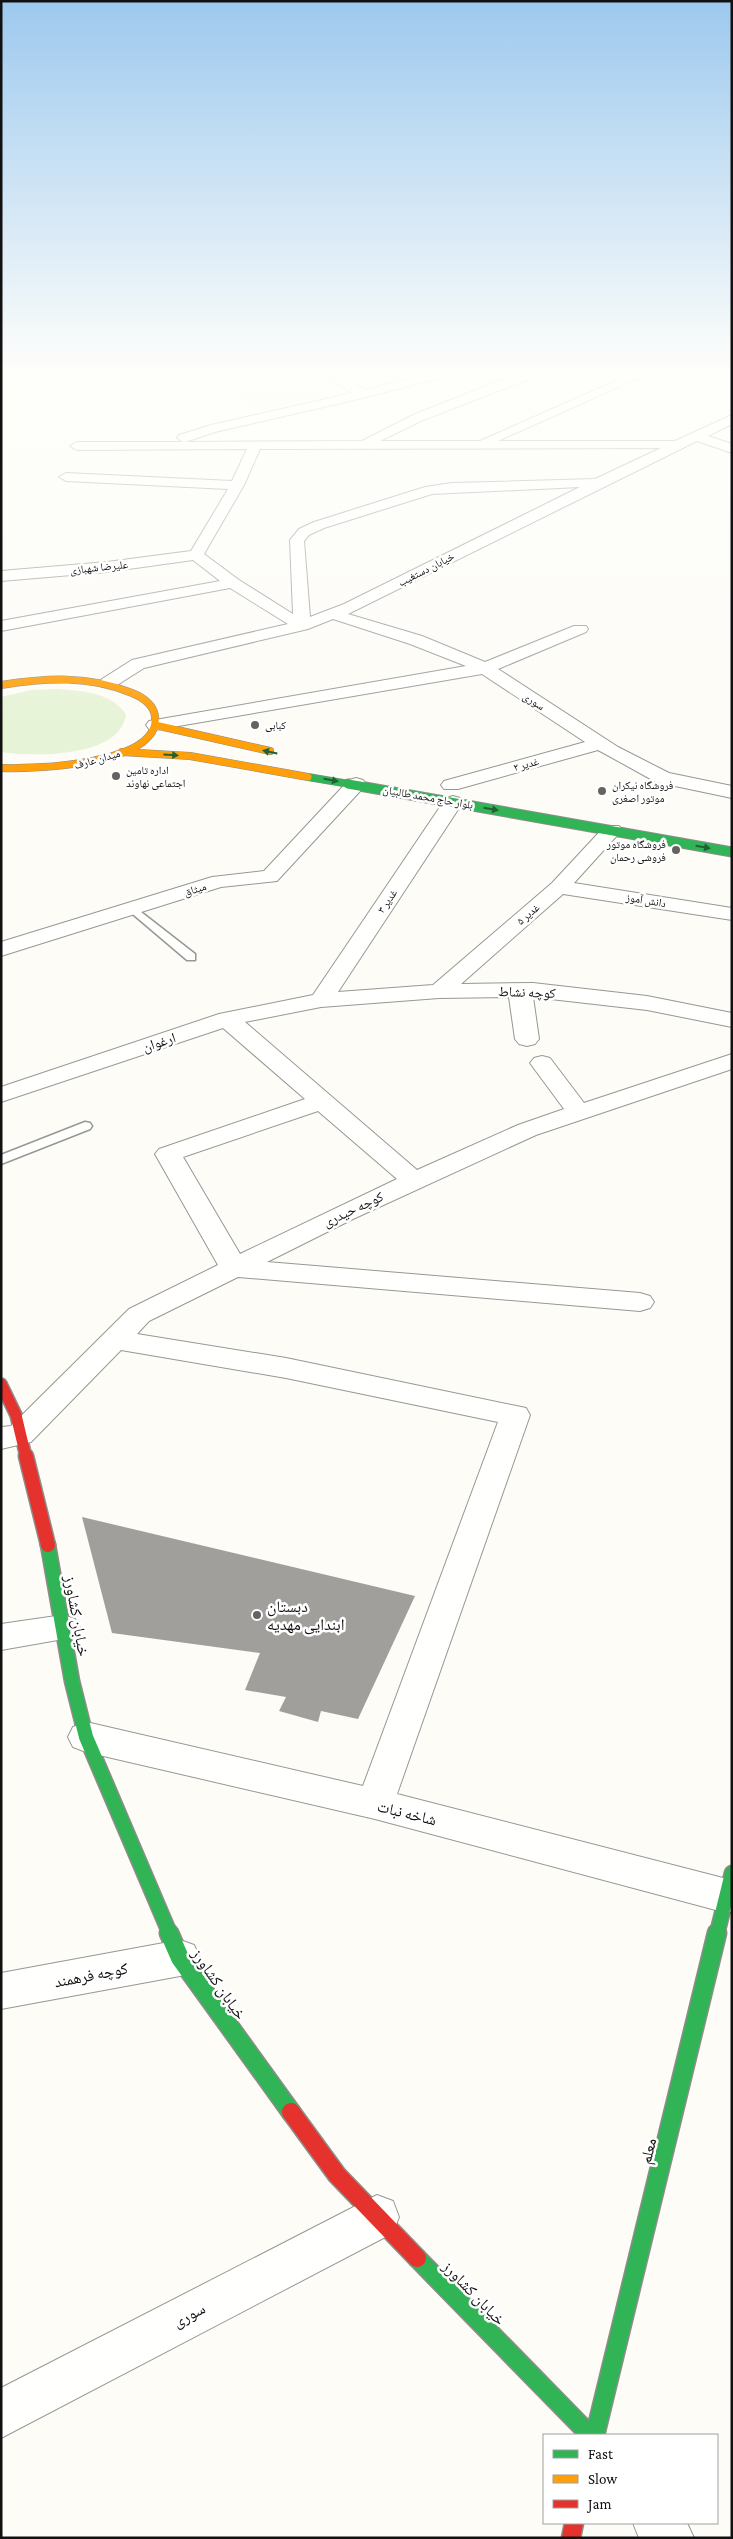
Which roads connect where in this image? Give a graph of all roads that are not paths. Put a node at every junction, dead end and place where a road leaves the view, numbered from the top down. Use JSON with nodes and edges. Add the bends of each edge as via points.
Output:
{"nodes":[{"id":1,"x":236,"y":486,"type":"edge"},
{"id":2,"x":497,"y":486,"type":"edge"},
{"id":3,"x":591,"y":486,"type":"edge"},
{"id":4,"x":196,"y":555,"type":"junction"},
{"id":5,"x":1,"y":576,"type":"edge"},
{"id":6,"x":233,"y":583,"type":"junction"},
{"id":7,"x":332,"y":614,"type":"junction"},
{"id":8,"x":1,"y":626,"type":"edge"},
{"id":9,"x":302,"y":626,"type":"junction"},
{"id":10,"x":580,"y":628,"type":"dead end"},
{"id":11,"x":485,"y":668,"type":"junction"},
{"id":12,"x":108,"y":683,"type":"junction"},
{"id":13,"x":4,"y":684,"type":"edge"},
{"id":14,"x":155,"y":724,"type":"junction"},
{"id":15,"x":600,"y":744,"type":"junction"},
{"id":16,"x":122,"y":752,"type":"junction"},
{"id":17,"x":285,"y":755,"type":"dead end"},
{"id":18,"x":1,"y":768,"type":"edge"},
{"id":19,"x":45,"y":769,"type":"junction"},
{"id":20,"x":1,"y":778,"type":"edge"},
{"id":21,"x":356,"y":784,"type":"junction"},
{"id":22,"x":449,"y":790,"type":"junction"},
{"id":23,"x":480,"y":790,"type":"dead end"},
{"id":24,"x":732,"y":792,"type":"edge"},
{"id":25,"x":612,"y":830,"type":"junction"},
{"id":26,"x":732,"y":852,"type":"edge"},
{"id":27,"x":559,"y":887,"type":"junction"},
{"id":28,"x":132,"y":908,"type":"junction"},
{"id":29,"x":732,"y":914,"type":"edge"},
{"id":30,"x":1,"y":949,"type":"edge"},
{"id":31,"x":191,"y":957,"type":"dead end"},
{"id":32,"x":519,"y":990,"type":"junction"},
{"id":33,"x":439,"y":992,"type":"junction"},
{"id":34,"x":321,"y":1000,"type":"junction"},
{"id":35,"x":226,"y":1019,"type":"junction"},
{"id":36,"x":732,"y":1020,"type":"edge"},
{"id":37,"x":527,"y":1039,"type":"dead end"},
{"id":38,"x":732,"y":1060,"type":"edge"},
{"id":39,"x":542,"y":1063,"type":"dead end"},
{"id":40,"x":1,"y":1095,"type":"edge"},
{"id":41,"x":320,"y":1102,"type":"junction"},
{"id":42,"x":579,"y":1113,"type":"junction"},
{"id":43,"x":85,"y":1126,"type":"dead end"},
{"id":44,"x":1,"y":1160,"type":"edge"},
{"id":45,"x":414,"y":1181,"type":"junction"},
{"id":46,"x":234,"y":1268,"type":"junction"},
{"id":47,"x":640,"y":1302,"type":"dead end"},
{"id":48,"x":115,"y":1340,"type":"junction"},
{"id":49,"x":1,"y":1384,"type":"edge"},
{"id":50,"x":11,"y":1436,"type":"edge"},
{"id":51,"x":63,"y":1628,"type":"junction"},
{"id":52,"x":1,"y":1637,"type":"edge"},
{"id":53,"x":86,"y":1737,"type":"junction"},
{"id":54,"x":375,"y":1804,"type":"junction"},
{"id":55,"x":729,"y":1884,"type":"edge"},
{"id":56,"x":180,"y":1958,"type":"junction"},
{"id":57,"x":1,"y":1991,"type":"edge"},
{"id":58,"x":377,"y":2217,"type":"junction"},
{"id":59,"x":1,"y":2414,"type":"edge"},
{"id":60,"x":589,"y":2434,"type":"edge"},
{"id":61,"x":595,"y":2434,"type":"edge"},
{"id":62,"x":574,"y":2524,"type":"edge"},
{"id":63,"x":659,"y":2524,"type":"edge"},
{"id":64,"x":571,"y":2538,"type":"edge"},
{"id":65,"x":669,"y":2538,"type":"edge"}],
"edges":[{"from":1,"to":4,"type":"street"},
{"from":2,"to":9,"type":"street","via":[[430,490],[304,532],[298,540]]},
{"from":3,"to":7,"type":"street","name":"خیابان دستغیب"},
{"from":4,"to":5,"type":"street","name":"علیرضا شهبازی"},
{"from":4,"to":6,"type":"street"},
{"from":6,"to":8,"type":"street"},
{"from":6,"to":9,"type":"street"},
{"from":7,"to":9,"type":"street","name":"خیابان دستغیب"},
{"from":7,"to":11,"type":"street","name":"سوری","via":[[416,640]]},
{"from":9,"to":12,"type":"street","name":"خیابان دستغیب","via":[[138,664]]},
{"from":10,"to":11,"type":"street"},
{"from":11,"to":14,"type":"street"},
{"from":11,"to":15,"type":"street","name":"سوری"},
{"from":12,"to":13,"type":"main road","via":[[55,678]]},
{"from":12,"to":14,"type":"main road","via":[[147,700],[155,712]]},
{"from":14,"to":16,"type":"main road","name":"میدان عارف","via":[[138,744]]},
{"from":17,"to":14,"type":"main road","one_way":true},
{"from":15,"to":22,"type":"street","name":"غدیر ۲"},
{"from":15,"to":24,"type":"street","name":"سوری","via":[[663,778]]},
{"from":16,"to":19,"type":"main road","name":"میدان عارف","via":[[82,764]]},
{"from":16,"to":21,"type":"main road","name":"بلوار حاج محمد طالبیان","one_way":true,"via":[[190,756]]},
{"from":18,"to":19,"type":"main road","name":"میدان عارف"},
{"from":19,"to":20,"type":"main road"},
{"from":21,"to":22,"type":"main road","name":"بلوار حاج محمد طالبیان"},
{"from":21,"to":28,"type":"street","name":"میثاق","via":[[270,877],[219,881]]},
{"from":22,"to":23,"type":"main road","name":"بلوار حاج محمد طالبیان"},
{"from":22,"to":25,"type":"main road","name":"بلوار حاج محمد طالبیان","one_way":true},
{"from":22,"to":34,"type":"street","name":"غدیر ۳"},
{"from":25,"to":26,"type":"main road","name":"بلوار حاج محمد طالبیان","one_way":true},
{"from":25,"to":27,"type":"street","name":"غدیر ۵"},
{"from":27,"to":29,"type":"street","name":"دانش آموز"},
{"from":27,"to":33,"type":"street","name":"غدیر ۵"},
{"from":28,"to":30,"type":"street","name":"میثاق"},
{"from":28,"to":31,"type":"lane"},
{"from":32,"to":33,"type":"street","name":"کوچه نشاط"},
{"from":32,"to":36,"type":"street","name":"کوچه نشاط","via":[[647,1004]]},
{"from":32,"to":37,"type":"street"},
{"from":33,"to":34,"type":"street","name":"کوچه نشاط"},
{"from":34,"to":35,"type":"street","name":"ارغوان"},
{"from":35,"to":40,"type":"street","name":"ارغوان"},
{"from":35,"to":41,"type":"street"},
{"from":38,"to":42,"type":"street","name":"کوچه حیدری"},
{"from":39,"to":42,"type":"street"},
{"from":41,"to":45,"type":"street"},
{"from":41,"to":46,"type":"street","via":[[168,1154]]},
{"from":42,"to":45,"type":"street","name":"کوچه حیدری","via":[[527,1130]]},
{"from":43,"to":44,"type":"lane"},
{"from":45,"to":46,"type":"street","name":"کوچه حیدری"},
{"from":46,"to":47,"type":"street"},
{"from":46,"to":48,"type":"street","name":"کوچه حیدری","via":[[139,1315]]},
{"from":48,"to":50,"type":"street","name":"کوچه حیدری"},
{"from":48,"to":54,"type":"street","via":[[286,1368],[515,1415]]},
{"from":49,"to":50,"type":"main road","name":"خیابان کشاورز","via":[[16,1415]]},
{"from":50,"to":51,"type":"main road","name":"خیابان کشاورز","via":[[48,1543]]},
{"from":51,"to":52,"type":"street"},
{"from":51,"to":53,"type":"main road","name":"خیابان کشاورز"},
{"from":53,"to":54,"type":"street","name":"شاخه نبات"},
{"from":53,"to":56,"type":"main road","name":"خیابان کشاورز"},
{"from":54,"to":55,"type":"street","name":"شاخه نبات"},
{"from":55,"to":61,"type":"main road","name":"معلم"},
{"from":56,"to":57,"type":"street","name":"کوچه فرهمند"},
{"from":56,"to":58,"type":"main road","name":"خیابان کشاورز","via":[[337,2175]]},
{"from":58,"to":59,"type":"street","name":"سوری"},
{"from":58,"to":60,"type":"main road","name":"خیابان کشاورز"},
{"from":62,"to":64,"type":"main road"},
{"from":63,"to":65,"type":"street"}]}
